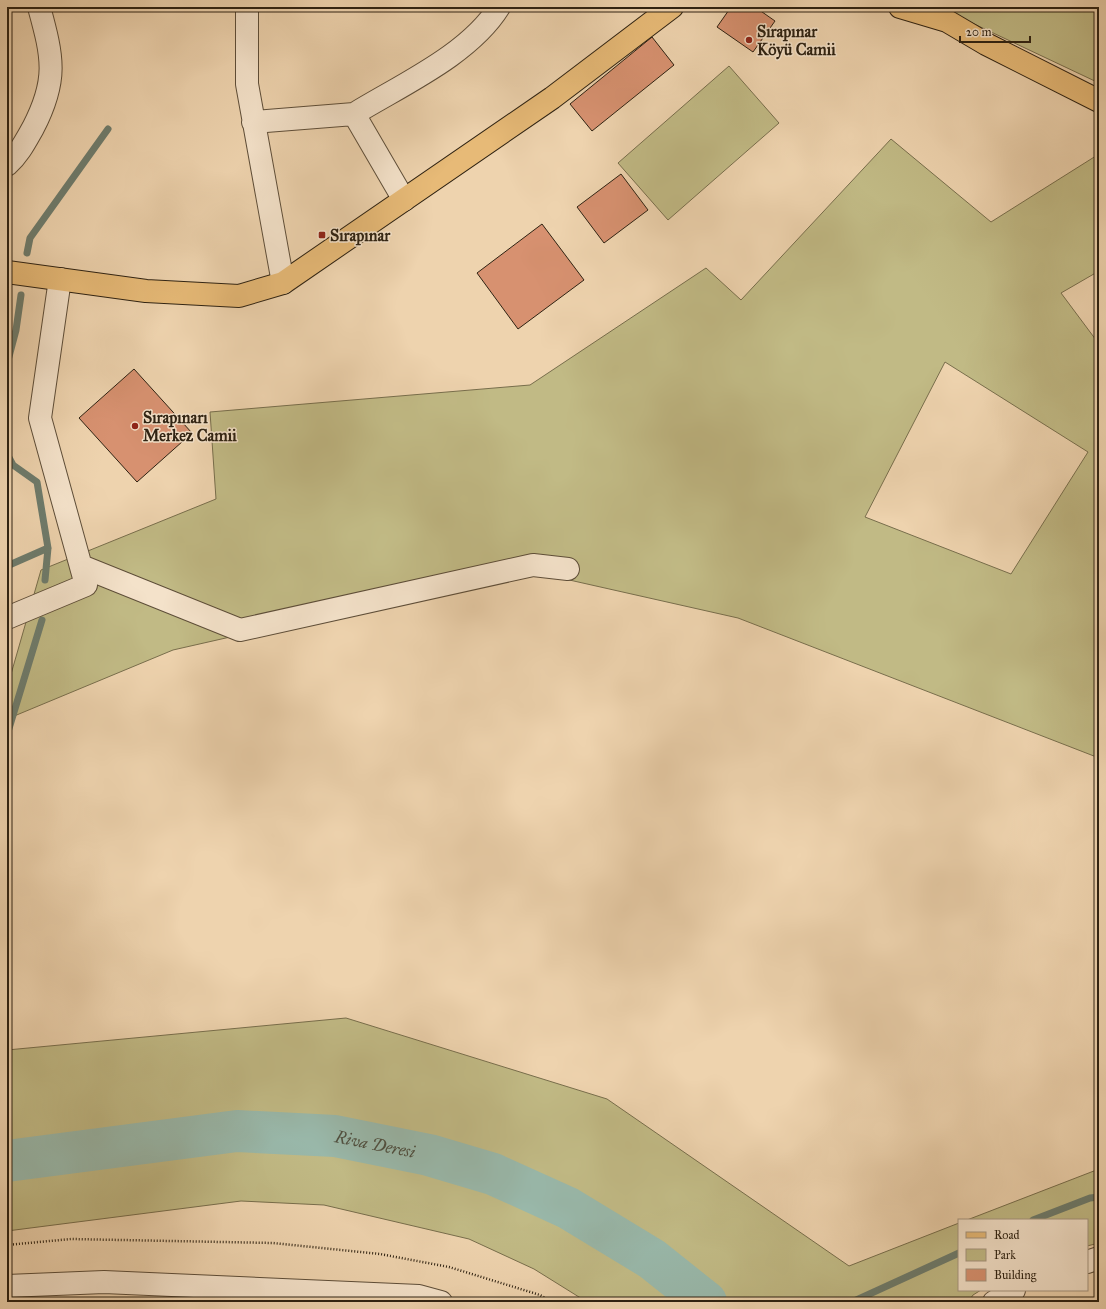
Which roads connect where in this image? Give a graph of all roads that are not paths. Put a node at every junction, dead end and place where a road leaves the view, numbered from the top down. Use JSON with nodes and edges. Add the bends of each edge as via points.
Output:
{"nodes":[{"id":1,"x":39,"y":7,"type":"edge"},
{"id":2,"x":247,"y":7,"type":"edge"},
{"id":3,"x":499,"y":7,"type":"edge"},
{"id":4,"x":672,"y":7,"type":"edge"},
{"id":5,"x":900,"y":7,"type":"edge"},
{"id":6,"x":1099,"y":101,"type":"edge"},
{"id":7,"x":354,"y":114,"type":"junction"},
{"id":8,"x":253,"y":122,"type":"junction"},
{"id":9,"x":7,"y":165,"type":"edge"},
{"id":10,"x":404,"y":200,"type":"junction"},
{"id":11,"x":7,"y":272,"type":"edge"},
{"id":12,"x":60,"y":279,"type":"junction"},
{"id":13,"x":283,"y":283,"type":"junction"},
{"id":14,"x":81,"y":566,"type":"junction"},
{"id":15,"x":568,"y":569,"type":"dead end"},
{"id":16,"x":7,"y":618,"type":"edge"},
{"id":17,"x":1099,"y":1258,"type":"edge"},
{"id":18,"x":1088,"y":1262,"type":"edge"},
{"id":19,"x":7,"y":1286,"type":"edge"},
{"id":20,"x":1012,"y":1291,"type":"edge"},
{"id":21,"x":441,"y":1302,"type":"edge"},
{"id":22,"x":994,"y":1302,"type":"edge"}],
"edges":[{"from":1,"to":9,"type":"street","via":[[51,56],[51,78],[45,105],[19,154]]},
{"from":2,"to":8,"type":"street","via":[[247,84]]},
{"from":3,"to":7,"type":"street","via":[[459,51]]},
{"from":4,"to":10,"type":"main road","via":[[552,98]]},
{"from":5,"to":6,"type":"main road","via":[[947,21],[986,44]]},
{"from":7,"to":8,"type":"street"},
{"from":7,"to":10,"type":"street"},
{"from":8,"to":13,"type":"street"},
{"from":10,"to":13,"type":"main road"},
{"from":11,"to":12,"type":"main road"},
{"from":12,"to":13,"type":"main road","via":[[146,291],[239,296]]},
{"from":12,"to":14,"type":"street","via":[[40,418]]},
{"from":14,"to":15,"type":"street","via":[[240,630],[532,565]]},
{"from":14,"to":16,"type":"street","via":[[86,585]]},
{"from":17,"to":18,"type":"street"},
{"from":19,"to":21,"type":"street","via":[[104,1282],[419,1296]]},
{"from":20,"to":22,"type":"street"}]}
